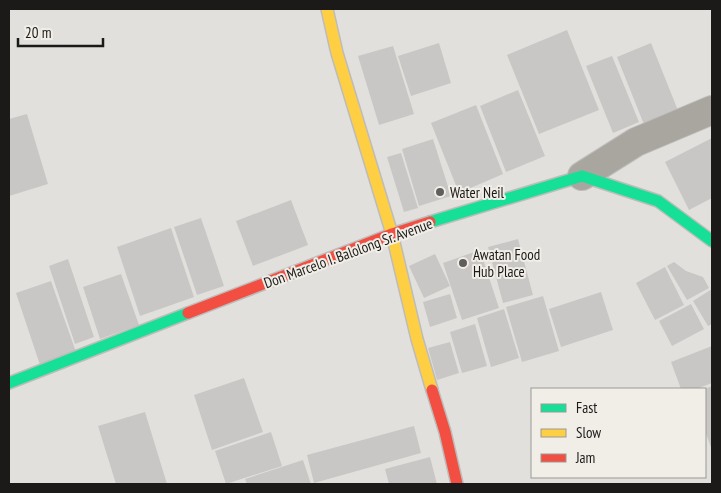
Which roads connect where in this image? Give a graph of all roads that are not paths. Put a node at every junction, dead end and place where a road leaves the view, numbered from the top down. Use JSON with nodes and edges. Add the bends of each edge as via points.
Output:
{"nodes":[{"id":1,"x":327,"y":9,"type":"edge"},
{"id":2,"x":712,"y":110,"type":"edge"},
{"id":3,"x":582,"y":176,"type":"junction"},
{"id":4,"x":392,"y":234,"type":"junction"},
{"id":5,"x":712,"y":241,"type":"edge"},
{"id":6,"x":9,"y":383,"type":"edge"},
{"id":7,"x":457,"y":484,"type":"edge"}],
"edges":[{"from":1,"to":4,"type":"main road"},
{"from":2,"to":3,"type":"street","via":[[636,142]]},
{"from":3,"to":4,"type":"main road","name":"Don Marcelo I. Balolong Sr. Avenue"},
{"from":3,"to":5,"type":"main road","via":[[658,201]]},
{"from":4,"to":6,"type":"main road","name":"Don Marcelo I. Balolong Sr. Avenue"},
{"from":4,"to":7,"type":"main road"}]}
